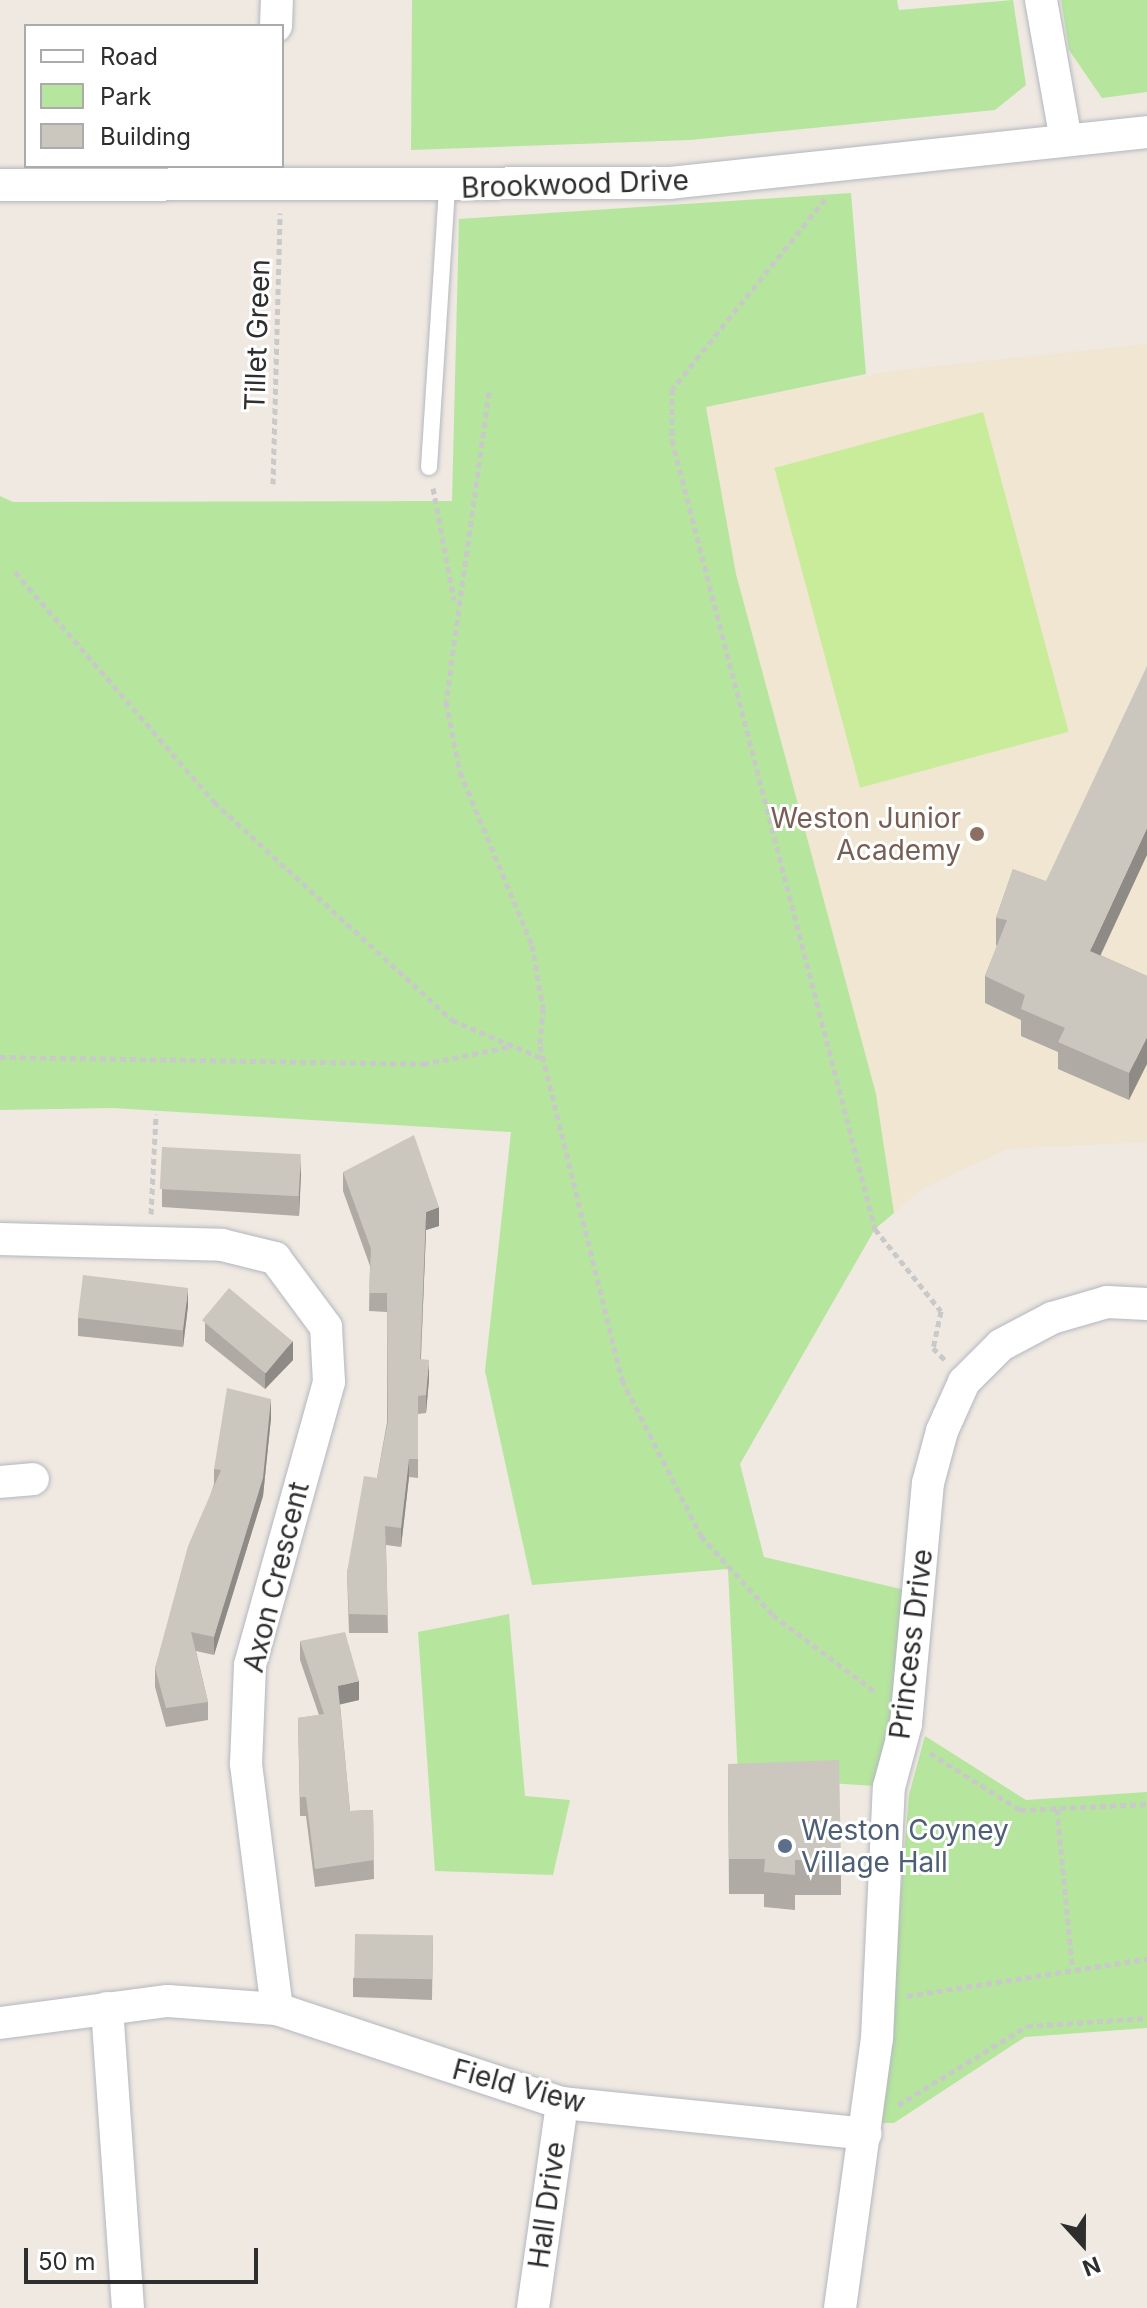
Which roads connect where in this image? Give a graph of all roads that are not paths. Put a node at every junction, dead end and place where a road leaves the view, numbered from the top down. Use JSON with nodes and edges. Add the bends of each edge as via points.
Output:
{"nodes":[{"id":1,"x":277,"y":0,"type":"edge"},
{"id":2,"x":1041,"y":0,"type":"edge"},
{"id":3,"x":276,"y":24,"type":"edge"},
{"id":4,"x":1147,"y":132,"type":"edge"},
{"id":5,"x":1066,"y":140,"type":"junction"},
{"id":6,"x":274,"y":181,"type":"edge"},
{"id":7,"x":0,"y":185,"type":"edge"},
{"id":8,"x":447,"y":188,"type":"junction"},
{"id":9,"x":429,"y":467,"type":"road end"},
{"id":10,"x":0,"y":1239,"type":"edge"},
{"id":11,"x":1147,"y":1304,"type":"edge"},
{"id":12,"x":33,"y":1479,"type":"dead end"},
{"id":13,"x":0,"y":1482,"type":"edge"},
{"id":14,"x":107,"y":2008,"type":"junction"},
{"id":15,"x":277,"y":2009,"type":"junction"},
{"id":16,"x":0,"y":2023,"type":"edge"},
{"id":17,"x":562,"y":2103,"type":"junction"},
{"id":18,"x":866,"y":2129,"type":"junction"},
{"id":19,"x":128,"y":2308,"type":"edge"},
{"id":20,"x":533,"y":2308,"type":"edge"},
{"id":21,"x":840,"y":2308,"type":"edge"}],
"edges":[{"from":1,"to":3,"type":"street"},
{"from":2,"to":5,"type":"street"},
{"from":4,"to":5,"type":"street","name":"Brookwood Drive"},
{"from":5,"to":8,"type":"street","name":"Brookwood Drive","via":[[670,183]]},
{"from":6,"to":7,"type":"street","name":"Brookwood Drive"},
{"from":6,"to":8,"type":"street","name":"Brookwood Drive"},
{"from":8,"to":9,"type":"lane"},
{"from":10,"to":15,"type":"street","name":"Axon Crescent","via":[[222,1245],[275,1258],[326,1327],[329,1382],[250,1665],[246,1764]]},
{"from":11,"to":18,"type":"street","name":"Princess Drive","via":[[1107,1302],[1052,1318],[1001,1345],[964,1382],[928,1483],[905,1724],[889,1787],[879,2002]]},
{"from":12,"to":13,"type":"street"},
{"from":14,"to":15,"type":"street","via":[[168,2001]]},
{"from":14,"to":16,"type":"street"},
{"from":14,"to":19,"type":"street"},
{"from":15,"to":17,"type":"street","name":"Field View"},
{"from":17,"to":18,"type":"street","name":"Field View"},
{"from":17,"to":20,"type":"street","name":"Hall Drive"},
{"from":18,"to":21,"type":"street","name":"Princess Drive"}]}
